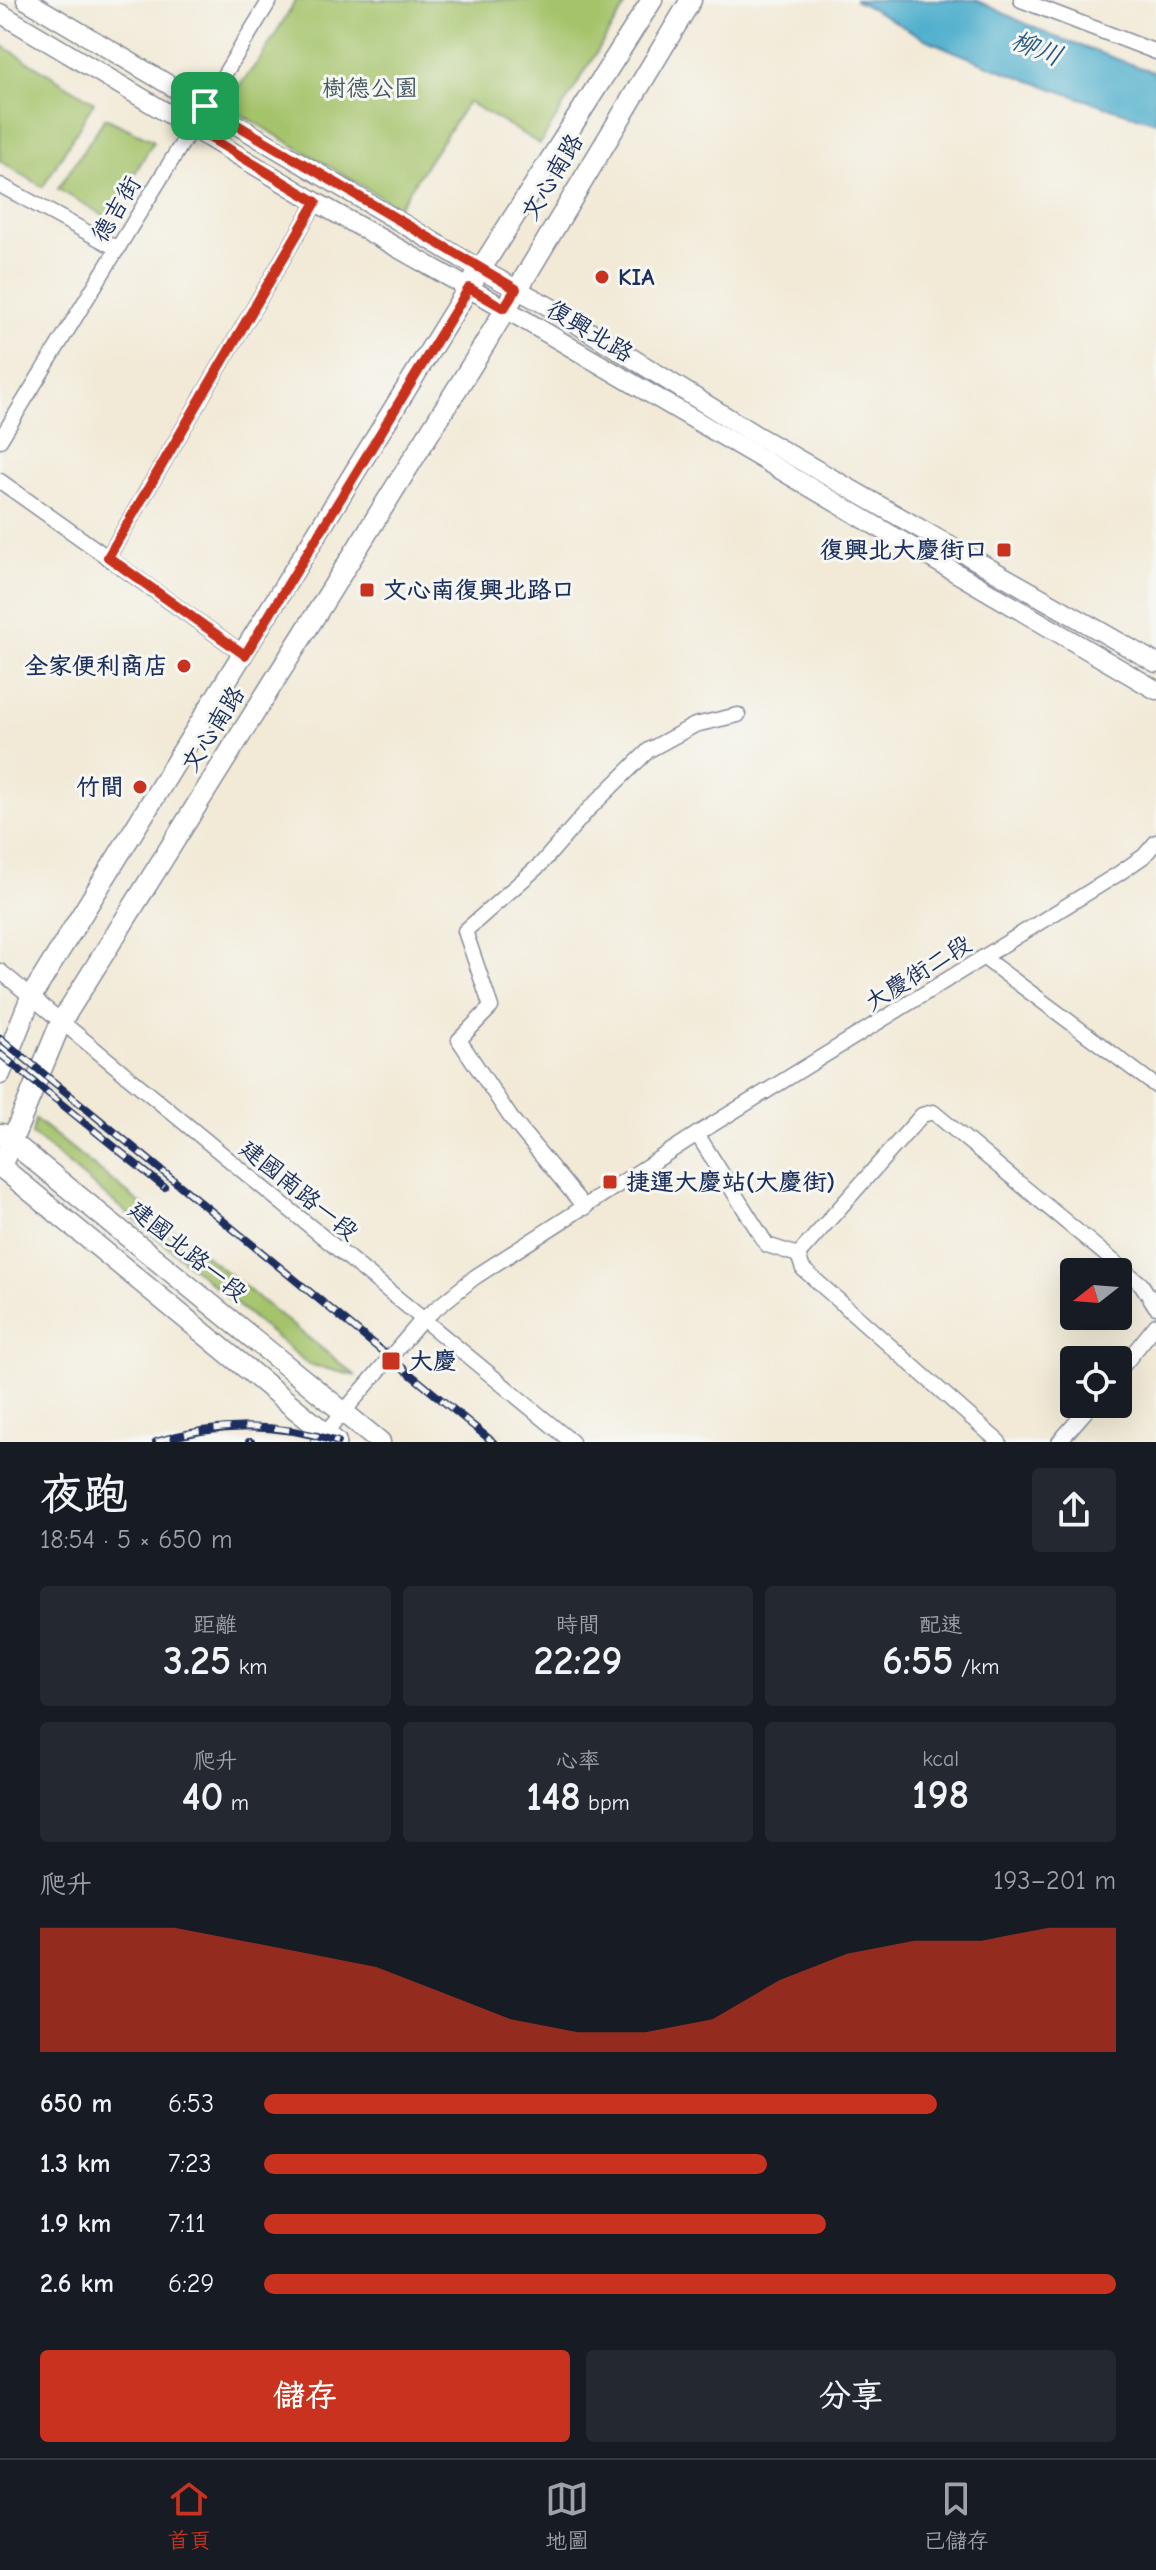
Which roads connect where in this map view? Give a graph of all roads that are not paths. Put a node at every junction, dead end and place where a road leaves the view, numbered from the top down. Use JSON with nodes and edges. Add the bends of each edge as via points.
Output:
{"nodes":[{"id":1,"x":26,"y":0,"type":"edge"},
{"id":2,"x":270,"y":0,"type":"edge"},
{"id":3,"x":652,"y":0,"type":"edge"},
{"id":4,"x":691,"y":0,"type":"edge"},
{"id":5,"x":1021,"y":0,"type":"edge"},
{"id":6,"x":0,"y":13,"type":"edge"},
{"id":7,"x":1156,"y":52,"type":"edge"},
{"id":8,"x":205,"y":106,"type":"junction"},
{"id":9,"x":191,"y":126,"type":"junction"},
{"id":10,"x":0,"y":185,"type":"edge"},
{"id":11,"x":316,"y":202,"type":"junction"},
{"id":12,"x":118,"y":249,"type":"junction"},
{"id":13,"x":481,"y":270,"type":"junction"},
{"id":14,"x":469,"y":288,"type":"junction"},
{"id":15,"x":516,"y":289,"type":"junction"},
{"id":16,"x":504,"y":308,"type":"junction"},
{"id":17,"x":0,"y":440,"type":"edge"},
{"id":18,"x":0,"y":481,"type":"edge"},
{"id":19,"x":108,"y":557,"type":"junction"},
{"id":20,"x":245,"y":655,"type":"junction"},
{"id":21,"x":1156,"y":663,"type":"edge"},
{"id":22,"x":1156,"y":690,"type":"edge"},
{"id":23,"x":738,"y":715,"type":"dead end"},
{"id":24,"x":1156,"y":842,"type":"edge"},
{"id":25,"x":984,"y":958,"type":"junction"},
{"id":26,"x":0,"y":971,"type":"edge"},
{"id":27,"x":31,"y":997,"type":"junction"},
{"id":28,"x":61,"y":1022,"type":"junction"},
{"id":29,"x":0,"y":1074,"type":"edge"},
{"id":30,"x":1156,"y":1086,"type":"edge"},
{"id":31,"x":697,"y":1134,"type":"junction"},
{"id":32,"x":5,"y":1136,"type":"edge"},
{"id":33,"x":1,"y":1167,"type":"edge"},
{"id":34,"x":585,"y":1208,"type":"junction"},
{"id":35,"x":798,"y":1255,"type":"junction"},
{"id":36,"x":1156,"y":1307,"type":"edge"},
{"id":37,"x":422,"y":1320,"type":"junction"},
{"id":38,"x":1156,"y":1325,"type":"edge"},
{"id":39,"x":1132,"y":1355,"type":"edge"},
{"id":40,"x":343,"y":1412,"type":"junction"},
{"id":41,"x":1080,"y":1418,"type":"edge"},
{"id":42,"x":326,"y":1439,"type":"edge"},
{"id":43,"x":380,"y":1442,"type":"edge"},
{"id":44,"x":572,"y":1442,"type":"edge"},
{"id":45,"x":999,"y":1442,"type":"edge"},
{"id":46,"x":1059,"y":1442,"type":"edge"}],
"edges":[{"from":1,"to":8,"type":"street","name":"復興北路"},
{"from":2,"to":8,"type":"street","name":"德吉街"},
{"from":3,"to":13,"type":"main road","name":"文心南路"},
{"from":4,"to":15,"type":"main road","name":"文心南路"},
{"from":5,"to":7,"type":"street"},
{"from":6,"to":9,"type":"street","name":"復興北路"},
{"from":8,"to":9,"type":"street","name":"德吉街"},
{"from":8,"to":13,"type":"street","name":"復興北路"},
{"from":9,"to":11,"type":"street","name":"復興北路"},
{"from":9,"to":12,"type":"street","name":"德吉街"},
{"from":10,"to":12,"type":"street"},
{"from":11,"to":14,"type":"street","name":"復興北路"},
{"from":11,"to":19,"type":"street"},
{"from":12,"to":17,"type":"street","name":"德吉街"},
{"from":13,"to":14,"type":"main road","name":"文心南路"},
{"from":13,"to":15,"type":"street","name":"復興北路"},
{"from":14,"to":16,"type":"street","name":"復興北路"},
{"from":14,"to":20,"type":"main road","name":"文心南路"},
{"from":15,"to":16,"type":"main road","name":"文心南路"},
{"from":15,"to":21,"type":"street","name":"復興北路","via":[[754,434]]},
{"from":16,"to":22,"type":"street","name":"復興北路"},
{"from":16,"to":28,"type":"main road","name":"文心南路"},
{"from":18,"to":19,"type":"street"},
{"from":19,"to":20,"type":"street"},
{"from":20,"to":27,"type":"main road","name":"文心南路"},
{"from":23,"to":34,"type":"street","via":[[695,725],[649,750],[541,864],[465,931],[491,1007],[459,1040],[511,1118]]},
{"from":24,"to":25,"type":"street","name":"大慶街二段","via":[[1144,856]]},
{"from":25,"to":30,"type":"street"},
{"from":25,"to":31,"type":"street","name":"大慶街二段"},
{"from":26,"to":27,"type":"street","name":"建國南路一段"},
{"from":27,"to":28,"type":"street","name":"建國南路一段"},
{"from":27,"to":29,"type":"main road","name":"文心南路"},
{"from":28,"to":32,"type":"main road","name":"文心南路"},
{"from":28,"to":37,"type":"street","name":"建國南路一段"},
{"from":31,"to":34,"type":"street","name":"大慶街二段"},
{"from":31,"to":35,"type":"street","via":[[767,1245]]},
{"from":32,"to":33,"type":"main road","name":"文心南路"},
{"from":32,"to":40,"type":"main road","name":"建國北路一段"},
{"from":33,"to":42,"type":"main road"},
{"from":34,"to":37,"type":"street","name":"大慶街二段","via":[[475,1277]]},
{"from":35,"to":36,"type":"street","via":[[922,1115],[933,1112],[1141,1284]]},
{"from":35,"to":45,"type":"street","via":[[803,1269]]},
{"from":37,"to":40,"type":"street","name":"大慶街二段"},
{"from":37,"to":44,"type":"street","name":"建國南路一段"},
{"from":38,"to":39,"type":"street"},
{"from":40,"to":42,"type":"street","name":"大慶街二段"},
{"from":40,"to":43,"type":"main road","name":"建國北路一段"},
{"from":41,"to":46,"type":"street"}]}
